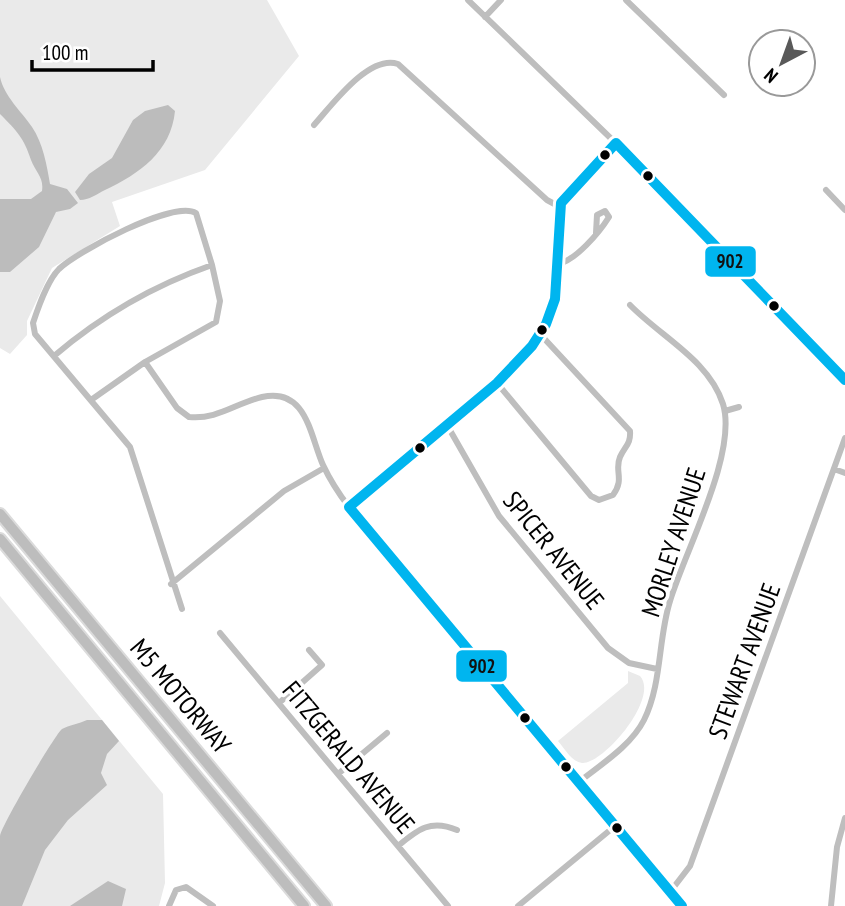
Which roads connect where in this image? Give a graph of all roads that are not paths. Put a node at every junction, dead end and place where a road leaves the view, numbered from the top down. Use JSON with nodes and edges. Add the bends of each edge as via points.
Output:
{"nodes":[{"id":1,"x":468,"y":0,"type":"edge"},
{"id":2,"x":501,"y":0,"type":"edge"},
{"id":3,"x":626,"y":0,"type":"edge"},
{"id":4,"x":485,"y":17,"type":"junction"},
{"id":5,"x":724,"y":95,"type":"dead end"},
{"id":6,"x":314,"y":125,"type":"dead end"},
{"id":7,"x":616,"y":143,"type":"junction"},
{"id":8,"x":826,"y":190,"type":"dead end"},
{"id":9,"x":560,"y":207,"type":"junction"},
{"id":10,"x":845,"y":210,"type":"edge"},
{"id":11,"x":596,"y":233,"type":"dead end"},
{"id":12,"x":558,"y":264,"type":"junction"},
{"id":13,"x":212,"y":265,"type":"junction"},
{"id":14,"x":630,"y":305,"type":"dead end"},
{"id":15,"x":540,"y":334,"type":"junction"},
{"id":16,"x":54,"y":356,"type":"junction"},
{"id":17,"x":145,"y":362,"type":"junction"},
{"id":18,"x":845,"y":380,"type":"edge"},
{"id":19,"x":497,"y":383,"type":"junction"},
{"id":20,"x":91,"y":400,"type":"junction"},
{"id":21,"x":739,"y":407,"type":"dead end"},
{"id":22,"x":725,"y":411,"type":"junction"},
{"id":23,"x":447,"y":425,"type":"junction"},
{"id":24,"x":845,"y":438,"type":"edge"},
{"id":25,"x":324,"y":468,"type":"junction"},
{"id":26,"x":834,"y":469,"type":"junction"},
{"id":27,"x":845,"y":473,"type":"edge"},
{"id":28,"x":349,"y":507,"type":"junction"},
{"id":29,"x":0,"y":514,"type":"edge"},
{"id":30,"x":0,"y":539,"type":"edge"},
{"id":31,"x":172,"y":584,"type":"junction"},
{"id":32,"x":181,"y":609,"type":"dead end"},
{"id":33,"x":220,"y":633,"type":"dead end"},
{"id":34,"x":309,"y":650,"type":"dead end"},
{"id":35,"x":657,"y":669,"type":"junction"},
{"id":36,"x":279,"y":703,"type":"junction"},
{"id":37,"x":387,"y":733,"type":"dead end"},
{"id":38,"x":338,"y":774,"type":"junction"},
{"id":39,"x":579,"y":782,"type":"junction"},
{"id":40,"x":845,"y":818,"type":"edge"},
{"id":41,"x":615,"y":826,"type":"junction"},
{"id":42,"x":457,"y":830,"type":"dead end"},
{"id":43,"x":398,"y":846,"type":"junction"},
{"id":44,"x":670,"y":892,"type":"junction"},
{"id":45,"x":527,"y":899,"type":"junction"},
{"id":46,"x":169,"y":906,"type":"edge"},
{"id":47,"x":213,"y":906,"type":"edge"},
{"id":48,"x":304,"y":906,"type":"edge"},
{"id":49,"x":327,"y":906,"type":"edge"},
{"id":50,"x":448,"y":906,"type":"edge"},
{"id":51,"x":518,"y":906,"type":"edge"},
{"id":52,"x":533,"y":906,"type":"edge"},
{"id":53,"x":682,"y":906,"type":"edge"},
{"id":54,"x":831,"y":906,"type":"edge"}],
"edges":[{"from":1,"to":4,"type":"street"},
{"from":2,"to":4,"type":"street"},
{"from":3,"to":5,"type":"street"},
{"from":4,"to":7,"type":"street"},
{"from":6,"to":9,"type":"street","via":[[359,77],[380,64],[398,64]]},
{"from":7,"to":9,"type":"street","via":[[568,192]]},
{"from":7,"to":18,"type":"street"},
{"from":8,"to":10,"type":"street"},
{"from":9,"to":12,"type":"street"},
{"from":11,"to":12,"type":"street","via":[[568,261]]},
{"from":12,"to":15,"type":"street","via":[[555,299]]},
{"from":13,"to":16,"type":"street","via":[[131,300]]},
{"from":13,"to":16,"type":"street","via":[[200,220],[190,209],[153,218],[102,243],[57,272],[34,319],[33,330]]},
{"from":13,"to":17,"type":"street","via":[[220,301],[216,322]]},
{"from":14,"to":22,"type":"street","name":"MORLEY AVENUE","via":[[702,368],[717,388]]},
{"from":15,"to":19,"type":"street"},
{"from":15,"to":19,"type":"street","via":[[630,431],[629,445],[619,461],[620,481],[612,495],[604,500],[591,496]]},
{"from":16,"to":20,"type":"street"},
{"from":17,"to":20,"type":"street"},
{"from":17,"to":25,"type":"street","via":[[177,408],[189,417],[216,416],[263,397],[292,402],[309,421]]},
{"from":19,"to":23,"type":"street"},
{"from":20,"to":31,"type":"street","via":[[130,447]]},
{"from":21,"to":22,"type":"street"},
{"from":22,"to":35,"type":"street","name":"MORLEY AVENUE","via":[[724,450],[670,600]]},
{"from":23,"to":28,"type":"street"},
{"from":23,"to":35,"type":"street","name":"SPICER AVENUE","via":[[499,516],[608,648],[629,663]]},
{"from":24,"to":26,"type":"street","name":"STEWART AVENUE"},
{"from":25,"to":28,"type":"street"},
{"from":25,"to":31,"type":"street","via":[[284,491]]},
{"from":26,"to":27,"type":"street"},
{"from":26,"to":44,"type":"street","name":"STEWART AVENUE","via":[[690,866]]},
{"from":28,"to":39,"type":"street"},
{"from":29,"to":49,"type":"highway","name":"M5 MOTORWAY"},
{"from":30,"to":48,"type":"highway","name":"M5 MOTORWAY"},
{"from":31,"to":32,"type":"street"},
{"from":33,"to":36,"type":"street","name":"FITZGERALD AVENUE"},
{"from":34,"to":36,"type":"street","via":[[322,666]]},
{"from":35,"to":39,"type":"street","name":"MORLEY AVENUE","via":[[640,726]]},
{"from":36,"to":38,"type":"street","name":"FITZGERALD AVENUE"},
{"from":37,"to":38,"type":"street"},
{"from":38,"to":43,"type":"street","name":"FITZGERALD AVENUE"},
{"from":39,"to":41,"type":"street"},
{"from":40,"to":54,"type":"street"},
{"from":41,"to":44,"type":"street"},
{"from":41,"to":45,"type":"street"},
{"from":42,"to":43,"type":"street","via":[[429,825]]},
{"from":43,"to":50,"type":"street","name":"FITZGERALD AVENUE"},
{"from":44,"to":53,"type":"street"},
{"from":45,"to":51,"type":"street"},
{"from":45,"to":52,"type":"street"},
{"from":46,"to":47,"type":"street","via":[[176,890],[186,887]]}]}
